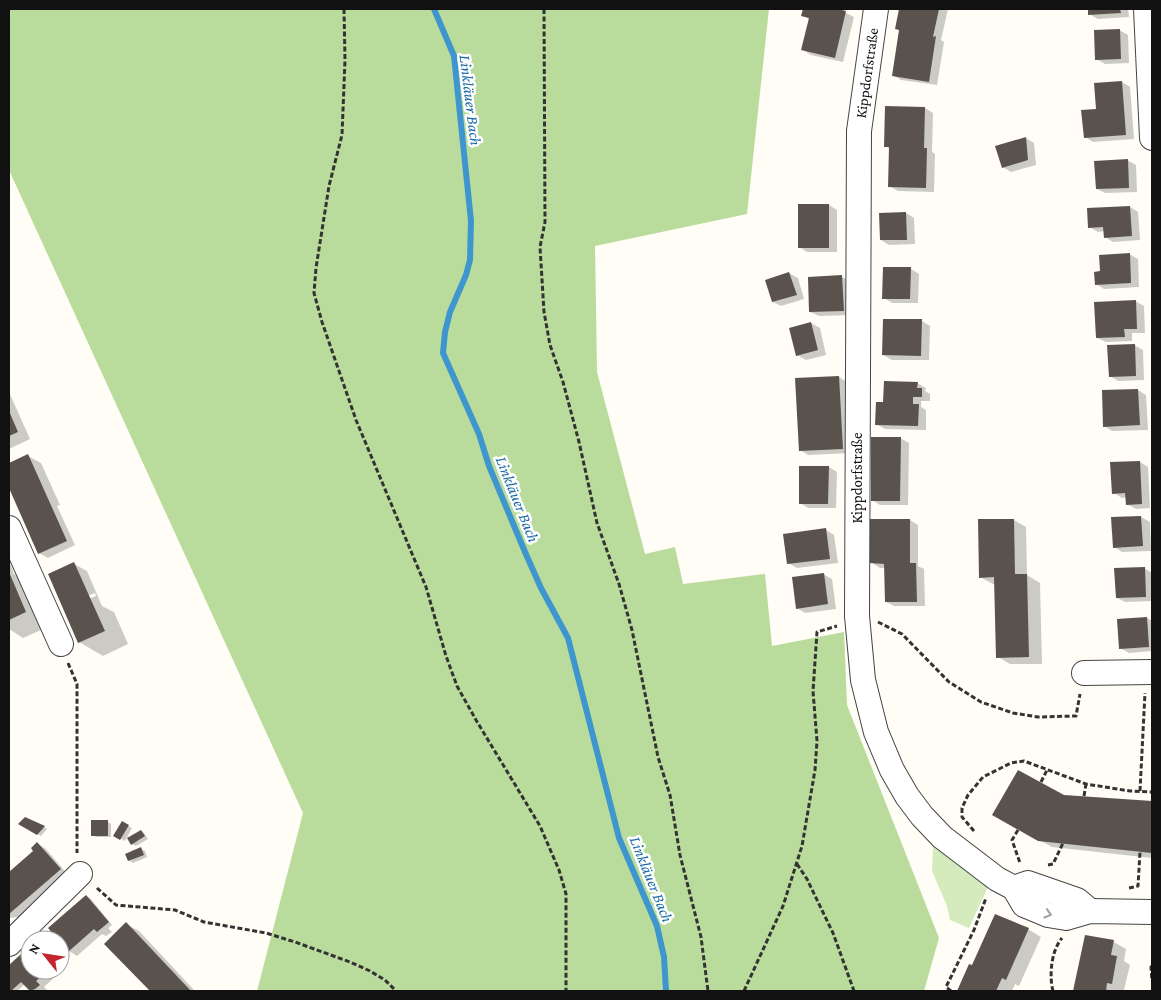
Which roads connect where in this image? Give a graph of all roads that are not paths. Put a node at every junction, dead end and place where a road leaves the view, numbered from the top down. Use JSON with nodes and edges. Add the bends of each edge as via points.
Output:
{"nodes":[{"id":1,"x":876,"y":9,"type":"edge"},
{"id":2,"x":1146,"y":9,"type":"edge"},
{"id":3,"x":1152,"y":138,"type":"edge"},
{"id":4,"x":9,"y":528,"type":"edge"},
{"id":5,"x":61,"y":644,"type":"dead end"},
{"id":6,"x":1149,"y":672,"type":"edge"},
{"id":7,"x":1084,"y":673,"type":"road end"},
{"id":8,"x":80,"y":874,"type":"road end"},
{"id":9,"x":1011,"y":879,"type":"junction"},
{"id":10,"x":1090,"y":911,"type":"junction"},
{"id":11,"x":1152,"y":912,"type":"edge"},
{"id":12,"x":9,"y":944,"type":"edge"}],
"edges":[{"from":1,"to":9,"type":"street","name":"Kippdorfstraße","via":[[858,131],[857,619],[863,680],[876,732],[907,796],[942,837]]},
{"from":2,"to":3,"type":"street"},
{"from":4,"to":5,"type":"street"},
{"from":6,"to":7,"type":"street"},
{"from":8,"to":12,"type":"street"},
{"from":9,"to":10,"type":"street","via":[[1077,900]]},
{"from":9,"to":10,"type":"street","name":"Kippdorfstraße","one_way":true,"via":[[1024,905],[1066,918]]},
{"from":10,"to":11,"type":"street"}]}
